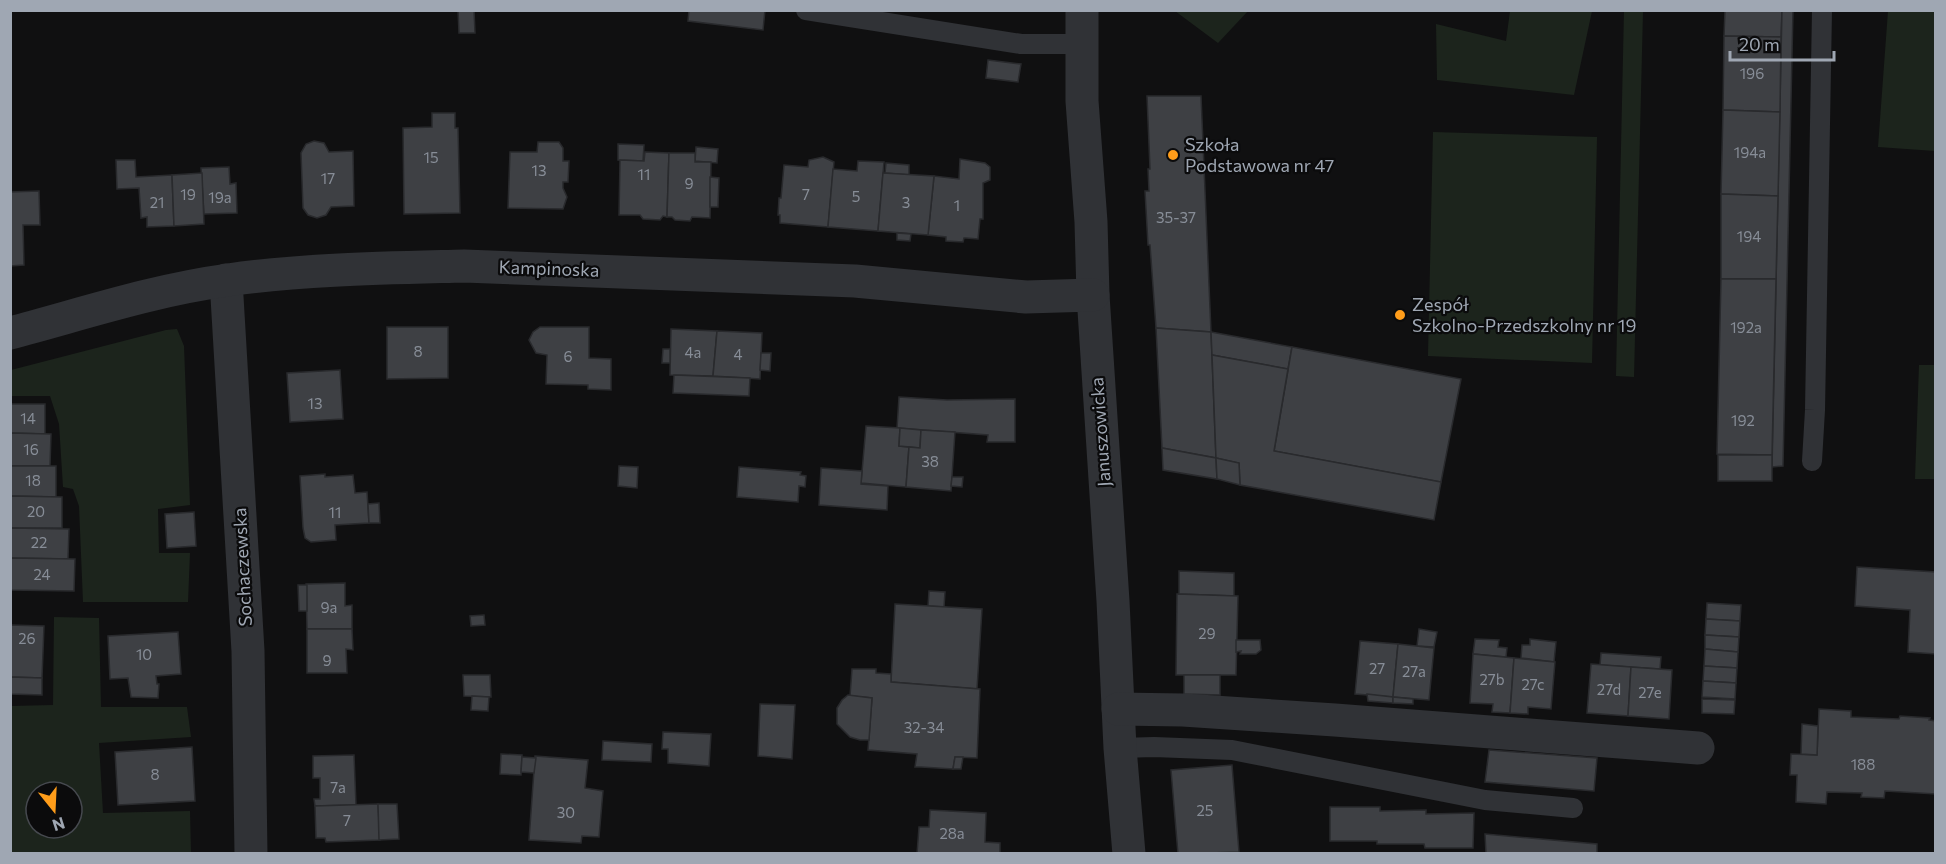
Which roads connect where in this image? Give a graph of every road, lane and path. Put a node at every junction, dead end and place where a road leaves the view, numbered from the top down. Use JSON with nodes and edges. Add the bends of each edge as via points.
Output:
{"nodes":[{"id":1,"x":806,"y":10,"type":"edge"},
{"id":2,"x":1082,"y":10,"type":"edge"},
{"id":3,"x":1822,"y":10,"type":"edge"},
{"id":4,"x":1082,"y":44,"type":"junction"},
{"id":5,"x":226,"y":280,"type":"junction"},
{"id":6,"x":1093,"y":295,"type":"junction"},
{"id":7,"x":10,"y":333,"type":"edge"},
{"id":8,"x":1812,"y":461,"type":"dead end"},
{"id":9,"x":1118,"y":709,"type":"junction"},
{"id":10,"x":1120,"y":748,"type":"junction"},
{"id":11,"x":1698,"y":748,"type":"dead end"},
{"id":12,"x":1573,"y":808,"type":"dead end"},
{"id":13,"x":251,"y":854,"type":"edge"},
{"id":14,"x":1129,"y":854,"type":"edge"}],
"edges":[{"from":1,"to":4,"type":"lane","via":[[1021,44]]},
{"from":2,"to":4,"type":"street","name":"Januszowicka"},
{"from":3,"to":8,"type":"lane"},
{"from":4,"to":6,"type":"street","name":"Januszowicka"},
{"from":5,"to":6,"type":"street","name":"Kampinoska","via":[[464,266],[855,281],[1026,297]]},
{"from":5,"to":7,"type":"street","name":"Kampinoska","via":[[148,296]]},
{"from":5,"to":13,"type":"street","name":"Sochaczewska","via":[[248,651]]},
{"from":6,"to":9,"type":"street","name":"Januszowicka"},
{"from":9,"to":10,"type":"street","name":"Januszowicka"},
{"from":9,"to":11,"type":"street","via":[[1335,720]]},
{"from":10,"to":12,"type":"lane","via":[[1232,750],[1485,800]]},
{"from":10,"to":14,"type":"street","name":"Januszowicka"}]}
